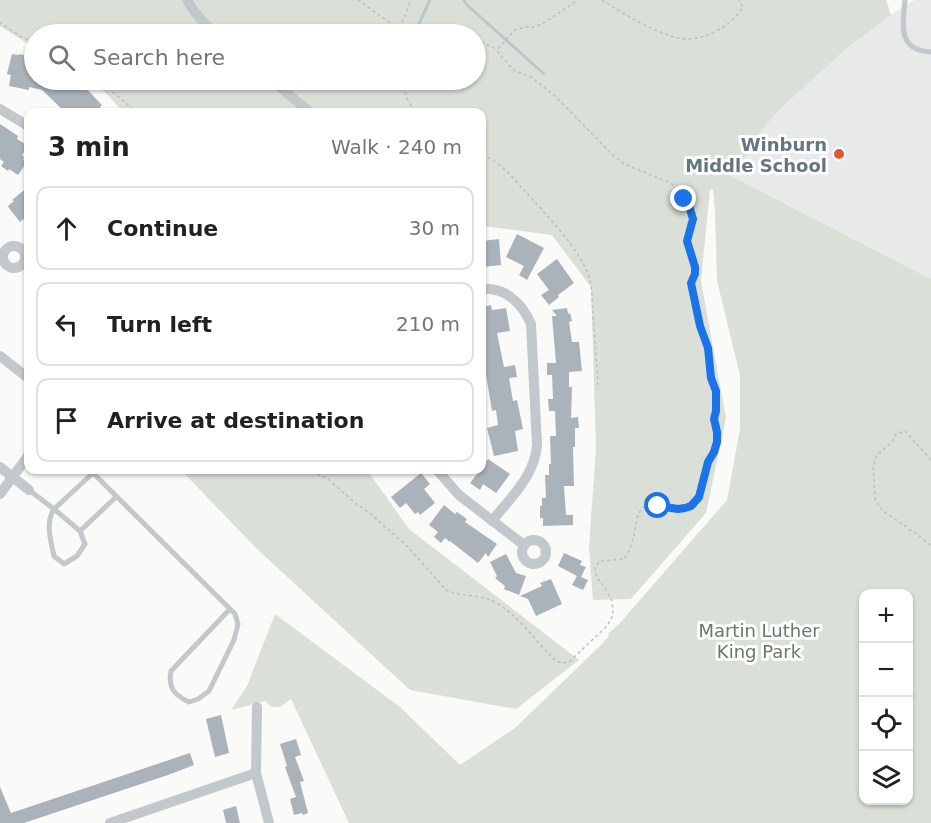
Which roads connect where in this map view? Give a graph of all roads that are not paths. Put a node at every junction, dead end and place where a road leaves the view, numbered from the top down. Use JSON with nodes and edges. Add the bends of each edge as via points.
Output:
{"nodes":[{"id":1,"x":187,"y":0,"type":"edge"},
{"id":2,"x":905,"y":0,"type":"edge"},
{"id":3,"x":204,"y":24,"type":"edge"},
{"id":4,"x":931,"y":52,"type":"edge"},
{"id":5,"x":283,"y":90,"type":"edge"},
{"id":6,"x":305,"y":108,"type":"edge"},
{"id":7,"x":0,"y":109,"type":"edge"},
{"id":8,"x":24,"y":124,"type":"edge"},
{"id":9,"x":486,"y":288,"type":"edge"},
{"id":10,"x":0,"y":356,"type":"edge"},
{"id":11,"x":24,"y":375,"type":"edge"},
{"id":12,"x":24,"y":462,"type":"edge"},
{"id":13,"x":0,"y":467,"type":"edge"},
{"id":14,"x":92,"y":474,"type":"edge"},
{"id":15,"x":94,"y":474,"type":"edge"},
{"id":16,"x":441,"y":474,"type":"edge"},
{"id":17,"x":13,"y":477,"type":"junction"},
{"id":18,"x":29,"y":490,"type":"joint"},
{"id":19,"x":0,"y":494,"type":"edge"},
{"id":20,"x":116,"y":497,"type":"junction"},
{"id":21,"x":54,"y":509,"type":"junction"},
{"id":22,"x":492,"y":521,"type":"junction"},
{"id":23,"x":80,"y":531,"type":"junction"},
{"id":24,"x":524,"y":545,"type":"dead end"},
{"id":25,"x":230,"y":609,"type":"junction"},
{"id":26,"x":257,"y":707,"type":"dead end"},
{"id":27,"x":256,"y":773,"type":"junction"},
{"id":28,"x":110,"y":823,"type":"edge"},
{"id":29,"x":269,"y":823,"type":"edge"}],
"edges":[{"from":1,"to":3,"type":"street"},
{"from":2,"to":4,"type":"lane","via":[[906,40],[914,49]]},
{"from":5,"to":6,"type":"street"},
{"from":7,"to":8,"type":"street"},
{"from":9,"to":22,"type":"street","via":[[509,296],[524,309],[531,324],[537,446],[537,456],[527,477]]},
{"from":10,"to":11,"type":"street"},
{"from":12,"to":17,"type":"street"},
{"from":13,"to":17,"type":"street"},
{"from":14,"to":21,"type":"lane"},
{"from":15,"to":20,"type":"lane"},
{"from":16,"to":22,"type":"street","via":[[459,495]]},
{"from":17,"to":18,"type":"street"},
{"from":17,"to":19,"type":"street"},
{"from":18,"to":21,"type":"lane"},
{"from":20,"to":23,"type":"lane"},
{"from":20,"to":25,"type":"lane"},
{"from":21,"to":23,"type":"lane"},
{"from":21,"to":23,"type":"lane","via":[[49,528],[54,556],[64,564],[77,556],[85,544]]},
{"from":22,"to":24,"type":"street"},
{"from":25,"to":25,"type":"lane","via":[[238,624],[234,640],[209,691],[189,702],[180,698],[173,692],[171,671]]},
{"from":26,"to":27,"type":"street"},
{"from":27,"to":28,"type":"street"},
{"from":27,"to":29,"type":"street"}]}
